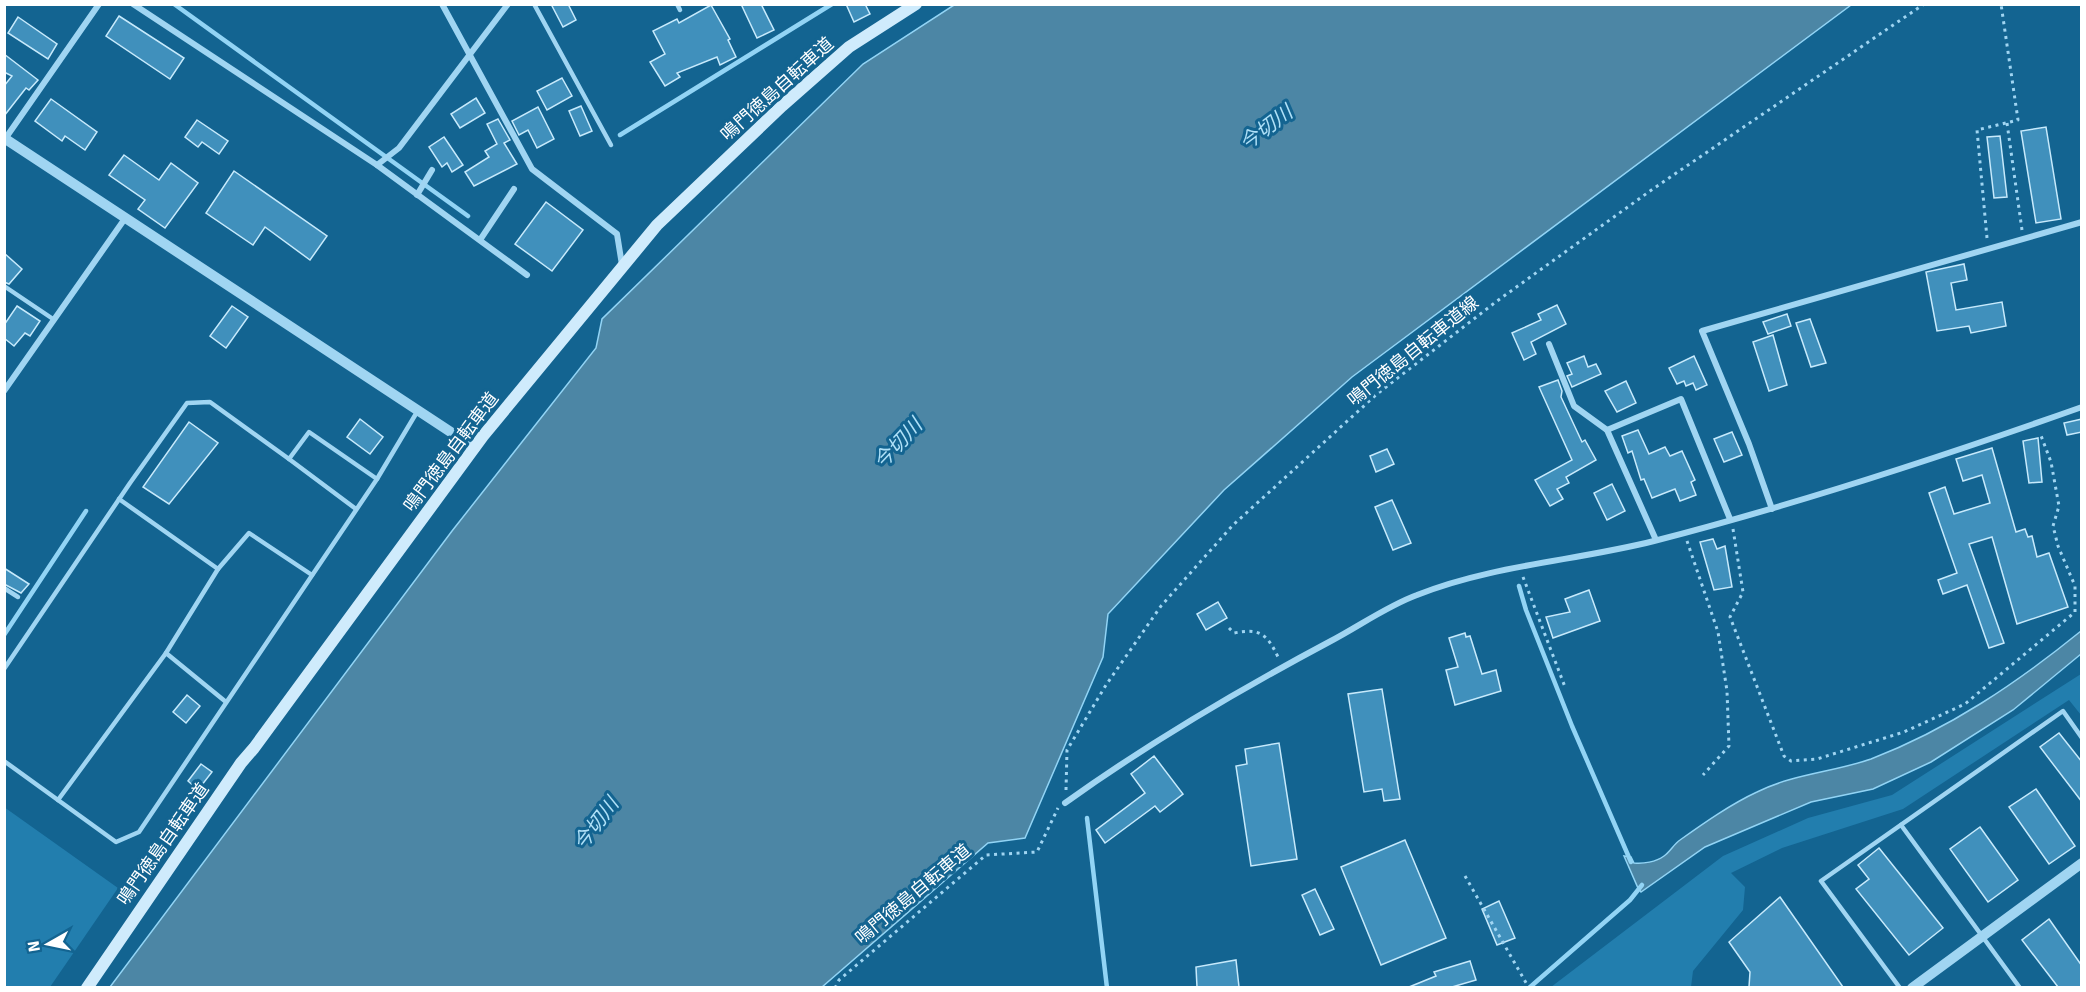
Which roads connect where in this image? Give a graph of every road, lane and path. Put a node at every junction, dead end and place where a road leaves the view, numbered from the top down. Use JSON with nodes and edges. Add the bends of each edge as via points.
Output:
{"nodes":[{"id":1,"x":99,"y":4,"type":"edge"},
{"id":2,"x":133,"y":4,"type":"edge"},
{"id":3,"x":442,"y":4,"type":"edge"},
{"id":4,"x":508,"y":4,"type":"edge"},
{"id":5,"x":534,"y":4,"type":"edge"},
{"id":6,"x":916,"y":4,"type":"edge"},
{"id":7,"x":1923,"y":4,"type":"edge"},
{"id":8,"x":2001,"y":4,"type":"edge"},
{"id":9,"x":469,"y":55,"type":"junction"},
{"id":10,"x":2007,"y":123,"type":"junction"},
{"id":11,"x":5,"y":138,"type":"edge"},
{"id":12,"x":611,"y":145,"type":"dead end"},
{"id":13,"x":377,"y":165,"type":"junction"},
{"id":14,"x":432,"y":170,"type":"dead end"},
{"id":15,"x":514,"y":189,"type":"dead end"},
{"id":16,"x":417,"y":195,"type":"junction"},
{"id":17,"x":127,"y":217,"type":"junction"},
{"id":18,"x":2082,"y":222,"type":"edge"},
{"id":19,"x":2023,"y":238,"type":"junction"},
{"id":20,"x":480,"y":240,"type":"junction"},
{"id":21,"x":1988,"y":248,"type":"junction"},
{"id":22,"x":622,"y":266,"type":"junction"},
{"id":23,"x":527,"y":275,"type":"dead end"},
{"id":24,"x":4,"y":286,"type":"edge"},
{"id":25,"x":53,"y":320,"type":"junction"},
{"id":26,"x":1549,"y":344,"type":"dead end"},
{"id":27,"x":4,"y":391,"type":"edge"},
{"id":28,"x":2082,"y":407,"type":"edge"},
{"id":29,"x":418,"y":411,"type":"junction"},
{"id":30,"x":2036,"y":423,"type":"junction"},
{"id":31,"x":1607,"y":430,"type":"junction"},
{"id":32,"x":475,"y":448,"type":"junction"},
{"id":33,"x":289,"y":459,"type":"junction"},
{"id":34,"x":377,"y":479,"type":"junction"},
{"id":35,"x":119,"y":499,"type":"junction"},
{"id":36,"x":357,"y":509,"type":"junction"},
{"id":37,"x":1772,"y":509,"type":"junction"},
{"id":38,"x":1730,"y":519,"type":"junction"},
{"id":39,"x":1684,"y":532,"type":"junction"},
{"id":40,"x":1656,"y":540,"type":"junction"},
{"id":41,"x":218,"y":568,"type":"junction"},
{"id":42,"x":1520,"y":568,"type":"junction"},
{"id":43,"x":312,"y":575,"type":"junction"},
{"id":44,"x":4,"y":588,"type":"edge"},
{"id":45,"x":18,"y":597,"type":"dead end"},
{"id":46,"x":1229,"y":628,"type":"dead end"},
{"id":47,"x":166,"y":653,"type":"junction"},
{"id":48,"x":1283,"y":667,"type":"junction"},
{"id":49,"x":4,"y":669,"type":"edge"},
{"id":50,"x":1565,"y":687,"type":"dead end"},
{"id":51,"x":226,"y":702,"type":"junction"},
{"id":52,"x":2082,"y":738,"type":"edge"},
{"id":53,"x":4,"y":761,"type":"edge"},
{"id":54,"x":1703,"y":775,"type":"dead end"},
{"id":55,"x":58,"y":800,"type":"junction"},
{"id":56,"x":1065,"y":803,"type":"junction"},
{"id":57,"x":1901,"y":825,"type":"junction"},
{"id":58,"x":2082,"y":863,"type":"edge"},
{"id":59,"x":1465,"y":876,"type":"dead end"},
{"id":60,"x":1982,"y":936,"type":"junction"},
{"id":61,"x":87,"y":987,"type":"edge"},
{"id":62,"x":835,"y":987,"type":"edge"},
{"id":63,"x":1529,"y":987,"type":"edge"},
{"id":64,"x":1900,"y":987,"type":"edge"},
{"id":65,"x":1912,"y":987,"type":"edge"},
{"id":66,"x":2020,"y":987,"type":"edge"}],
"edges":[{"from":1,"to":11,"type":"street"},
{"from":2,"to":13,"type":"street"},
{"from":3,"to":9,"type":"street"},
{"from":4,"to":9,"type":"street"},
{"from":5,"to":12,"type":"lane"},
{"from":6,"to":22,"type":"main road","name":"鳴門徳島自転車道","via":[[849,47],[782,106],[657,225]]},
{"from":7,"to":56,"type":"path","name":"鳴門徳島自転車道線","via":[[1497,301],[1377,394],[1233,525],[1161,606],[1067,750]]},
{"from":8,"to":10,"type":"path","via":[[2018,120]]},
{"from":9,"to":13,"type":"street","via":[[399,148]]},
{"from":9,"to":22,"type":"street","via":[[532,169],[617,234]]},
{"from":10,"to":19,"type":"path"},
{"from":10,"to":21,"type":"path","via":[[1977,130]]},
{"from":11,"to":17,"type":"street"},
{"from":13,"to":16,"type":"street"},
{"from":14,"to":16,"type":"street"},
{"from":15,"to":20,"type":"street"},
{"from":16,"to":20,"type":"street"},
{"from":17,"to":25,"type":"street"},
{"from":17,"to":29,"type":"street"},
{"from":18,"to":19,"type":"street"},
{"from":19,"to":21,"type":"street"},
{"from":20,"to":23,"type":"street"},
{"from":21,"to":37,"type":"street","via":[[1702,332]]},
{"from":22,"to":32,"type":"main road","name":"鳴門徳島自転車道"},
{"from":24,"to":25,"type":"lane"},
{"from":25,"to":27,"type":"street"},
{"from":26,"to":31,"type":"street","via":[[1574,406]]},
{"from":28,"to":30,"type":"street"},
{"from":29,"to":32,"type":"street"},
{"from":29,"to":34,"type":"lane"},
{"from":30,"to":37,"type":"street"},
{"from":30,"to":38,"type":"path","via":[[2052,462],[2059,506],[2053,526],[2074,586],[2076,612],[1965,704],[1893,735],[1816,759],[1791,761],[1784,756],[1731,617],[1743,592]]},
{"from":31,"to":38,"type":"street","via":[[1681,399]]},
{"from":31,"to":40,"type":"street"},
{"from":32,"to":61,"type":"main road","name":"鳴門徳島自転車道","via":[[241,763]]},
{"from":33,"to":34,"type":"lane","via":[[309,432]]},
{"from":33,"to":35,"type":"lane","via":[[210,402],[187,403]]},
{"from":33,"to":36,"type":"lane"},
{"from":34,"to":36,"type":"lane"},
{"from":35,"to":41,"type":"lane"},
{"from":35,"to":49,"type":"lane"},
{"from":36,"to":43,"type":"lane"},
{"from":37,"to":38,"type":"street"},
{"from":38,"to":39,"type":"street"},
{"from":39,"to":40,"type":"street"},
{"from":39,"to":54,"type":"path","via":[[1718,632],[1727,691],[1729,746]]},
{"from":40,"to":42,"type":"street"},
{"from":41,"to":43,"type":"lane","via":[[249,533]]},
{"from":41,"to":47,"type":"lane"},
{"from":42,"to":48,"type":"street","via":[[1470,577],[1414,595]]},
{"from":42,"to":50,"type":"path"},
{"from":43,"to":51,"type":"lane"},
{"from":44,"to":45,"type":"lane"},
{"from":46,"to":48,"type":"path","via":[[1234,633],[1252,629],[1270,639]]},
{"from":47,"to":51,"type":"lane"},
{"from":47,"to":55,"type":"lane"},
{"from":48,"to":56,"type":"street","via":[[1160,737]]},
{"from":51,"to":55,"type":"lane","via":[[139,832],[116,842]]},
{"from":52,"to":57,"type":"lane","via":[[2062,711]]},
{"from":53,"to":55,"type":"lane"},
{"from":56,"to":62,"type":"path","name":"鳴門徳島自転車道","via":[[1057,808],[1037,852],[986,855]]},
{"from":57,"to":60,"type":"lane"},
{"from":57,"to":64,"type":"lane","via":[[1821,881]]},
{"from":58,"to":60,"type":"street"},
{"from":59,"to":63,"type":"path"},
{"from":60,"to":65,"type":"street"},
{"from":60,"to":66,"type":"lane"}]}
